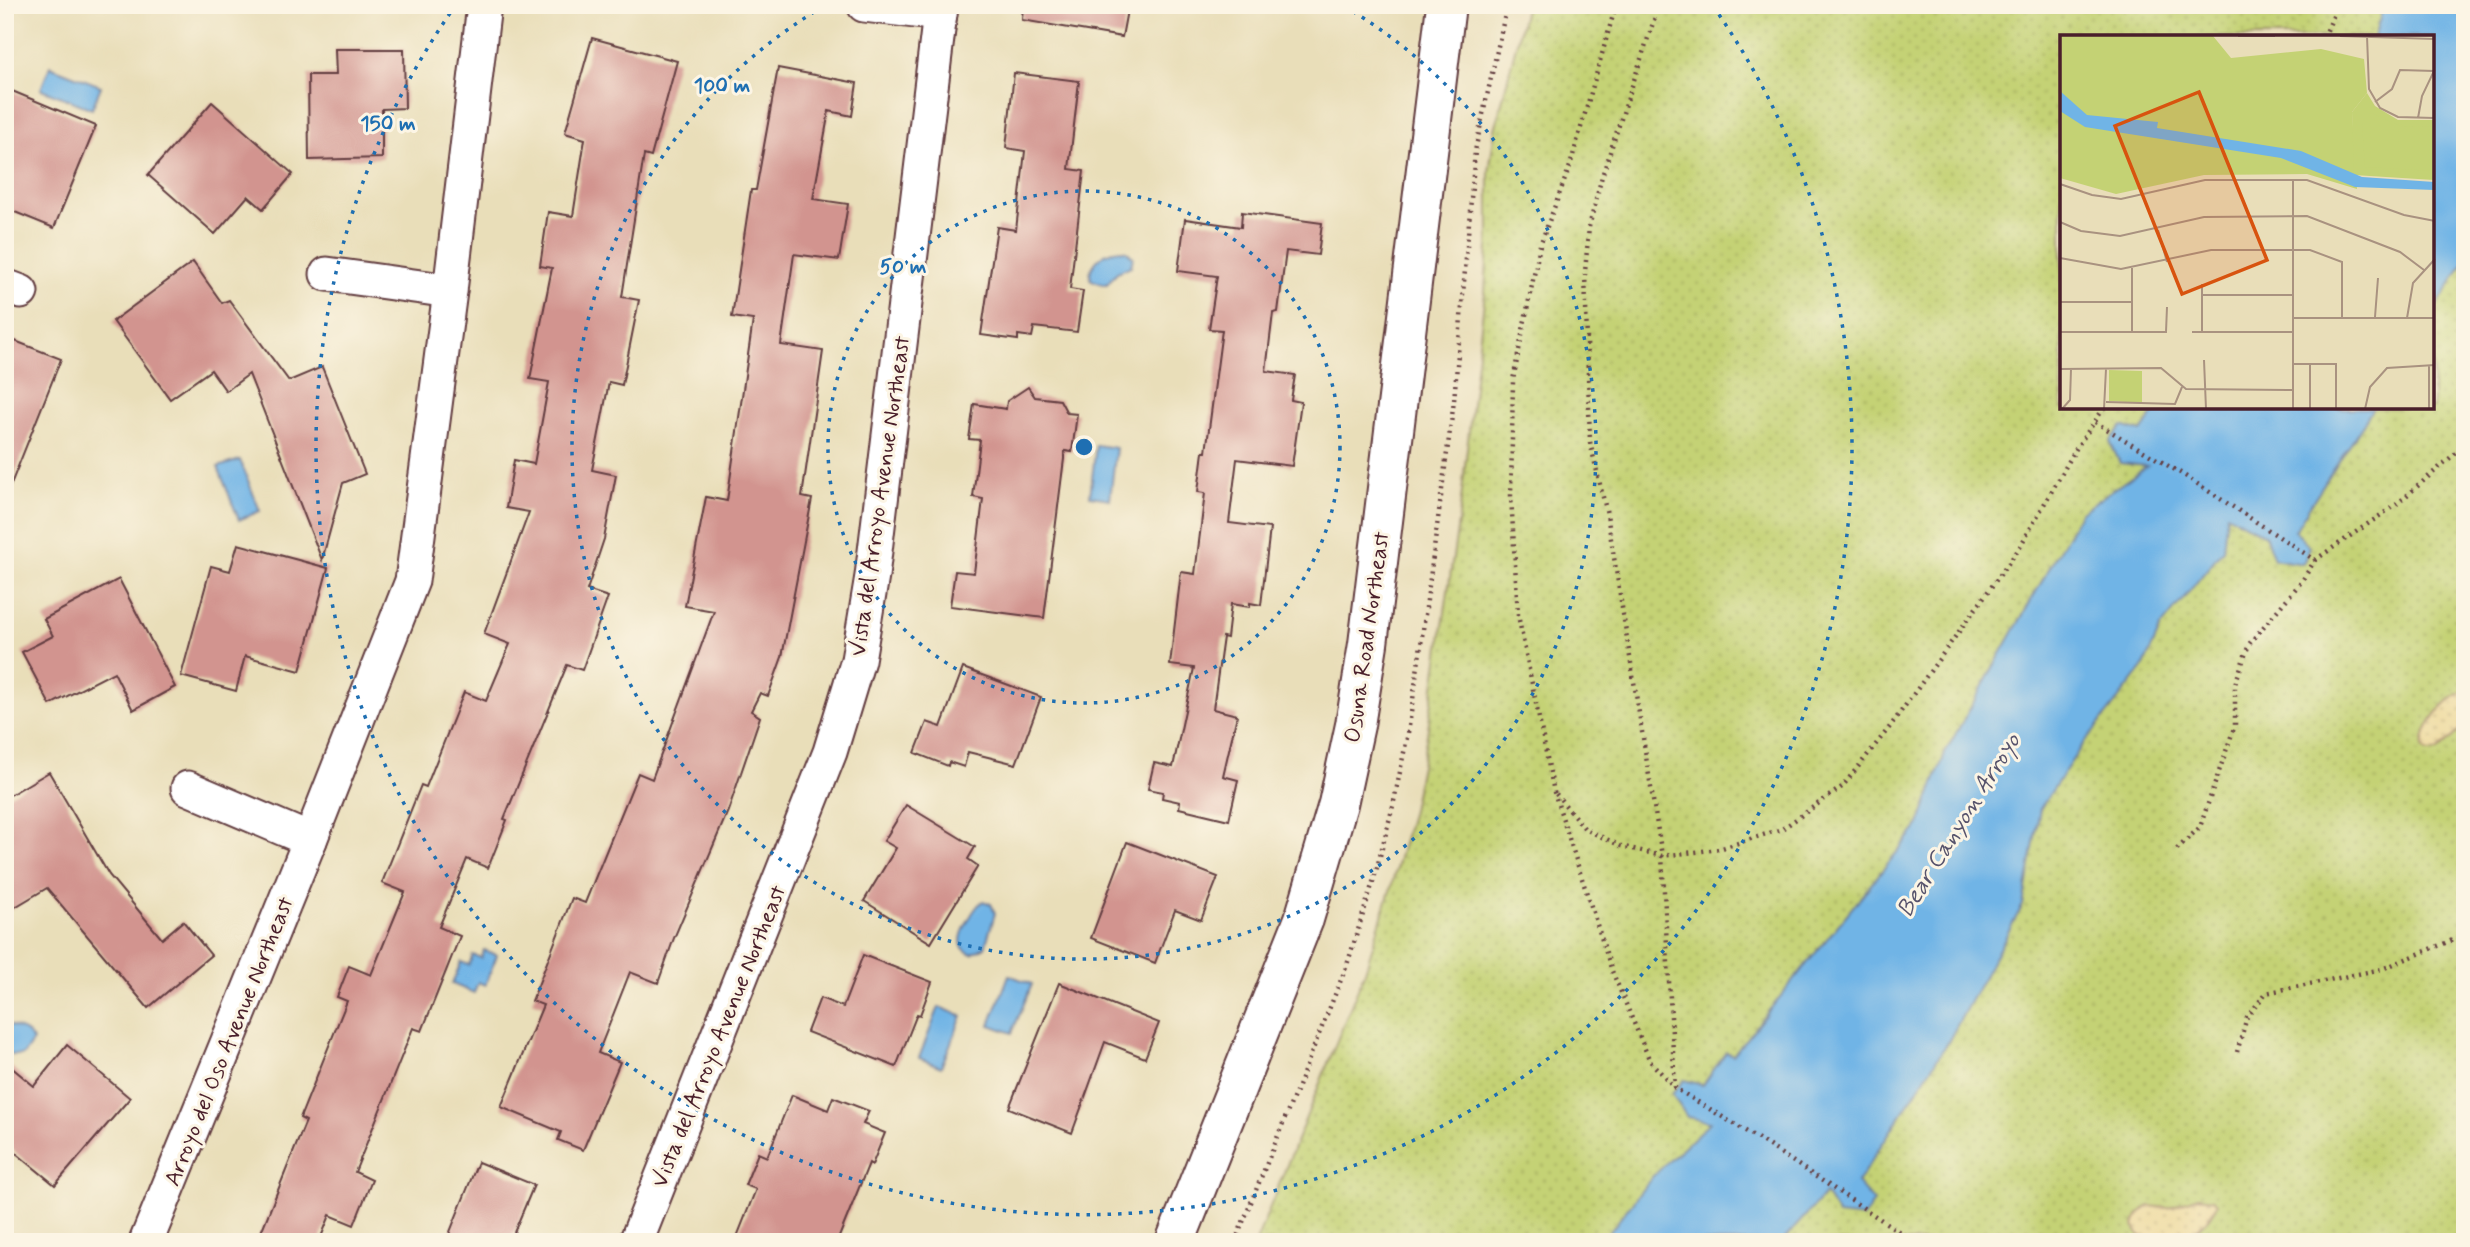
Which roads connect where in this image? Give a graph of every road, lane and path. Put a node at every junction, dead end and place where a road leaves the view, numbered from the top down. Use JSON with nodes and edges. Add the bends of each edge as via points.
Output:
{"nodes":[{"id":1,"x":484,"y":5,"type":"edge"},
{"id":2,"x":863,"y":5,"type":"edge"},
{"id":3,"x":1446,"y":5,"type":"edge"},
{"id":4,"x":1616,"y":5,"type":"edge"},
{"id":5,"x":1659,"y":5,"type":"edge"},
{"id":6,"x":2338,"y":5,"type":"edge"},
{"id":7,"x":940,"y":10,"type":"edge"},
{"id":8,"x":2325,"y":35,"type":"edge"},
{"id":9,"x":327,"y":274,"type":"dead end"},
{"id":10,"x":450,"y":290,"type":"junction"},
{"id":11,"x":2103,"y":410,"type":"edge"},
{"id":12,"x":2095,"y":422,"type":"junction"},
{"id":13,"x":2465,"y":444,"type":"edge"},
{"id":14,"x":2315,"y":560,"type":"junction"},
{"id":15,"x":188,"y":788,"type":"dead end"},
{"id":16,"x":1554,"y":792,"type":"junction"},
{"id":17,"x":310,"y":840,"type":"junction"},
{"id":18,"x":2175,"y":850,"type":"dead end"},
{"id":19,"x":1662,"y":856,"type":"junction"},
{"id":20,"x":2465,"y":935,"type":"edge"},
{"id":21,"x":2237,"y":1052,"type":"dead end"},
{"id":22,"x":1675,"y":1088,"type":"junction"},
{"id":23,"x":146,"y":1242,"type":"edge"},
{"id":24,"x":636,"y":1242,"type":"edge"},
{"id":25,"x":1175,"y":1242,"type":"edge"},
{"id":26,"x":1915,"y":1242,"type":"edge"}],
"edges":[{"from":1,"to":10,"type":"street","name":"Arroyo del Oso Avenue Northeast"},
{"from":2,"to":7,"type":"street"},
{"from":3,"to":25,"type":"street","name":"Osuna Road Northeast","via":[[1368,644],[1338,804],[1288,963]]},
{"from":4,"to":16,"type":"path","via":[[1570,166],[1540,245],[1513,380],[1511,496],[1518,615]]},
{"from":5,"to":19,"type":"path","via":[[1602,176],[1589,227],[1585,272],[1590,442]]},
{"from":6,"to":8,"type":"path"},
{"from":7,"to":24,"type":"street","name":"Vista del Arroyo Avenue Northeast","via":[[858,660],[830,752]]},
{"from":9,"to":10,"type":"street"},
{"from":10,"to":17,"type":"street","name":"Arroyo del Oso Avenue Northeast","via":[[412,581]]},
{"from":11,"to":12,"type":"path"},
{"from":12,"to":14,"type":"path"},
{"from":12,"to":19,"type":"path","via":[[2018,550],[1842,787],[1782,829],[1718,849]]},
{"from":13,"to":14,"type":"path","via":[[2398,504]]},
{"from":14,"to":18,"type":"path","via":[[2249,644],[2235,684],[2235,725],[2200,827]]},
{"from":15,"to":17,"type":"street"},
{"from":16,"to":19,"type":"path","via":[[1585,829],[1621,846]]},
{"from":16,"to":22,"type":"path","via":[[1612,971],[1650,1061]]},
{"from":17,"to":23,"type":"street","name":"Arroyo del Oso Avenue Northeast"},
{"from":19,"to":22,"type":"path"},
{"from":20,"to":21,"type":"path","via":[[2382,969],[2266,993],[2247,1017]]},
{"from":22,"to":26,"type":"path"}]}
